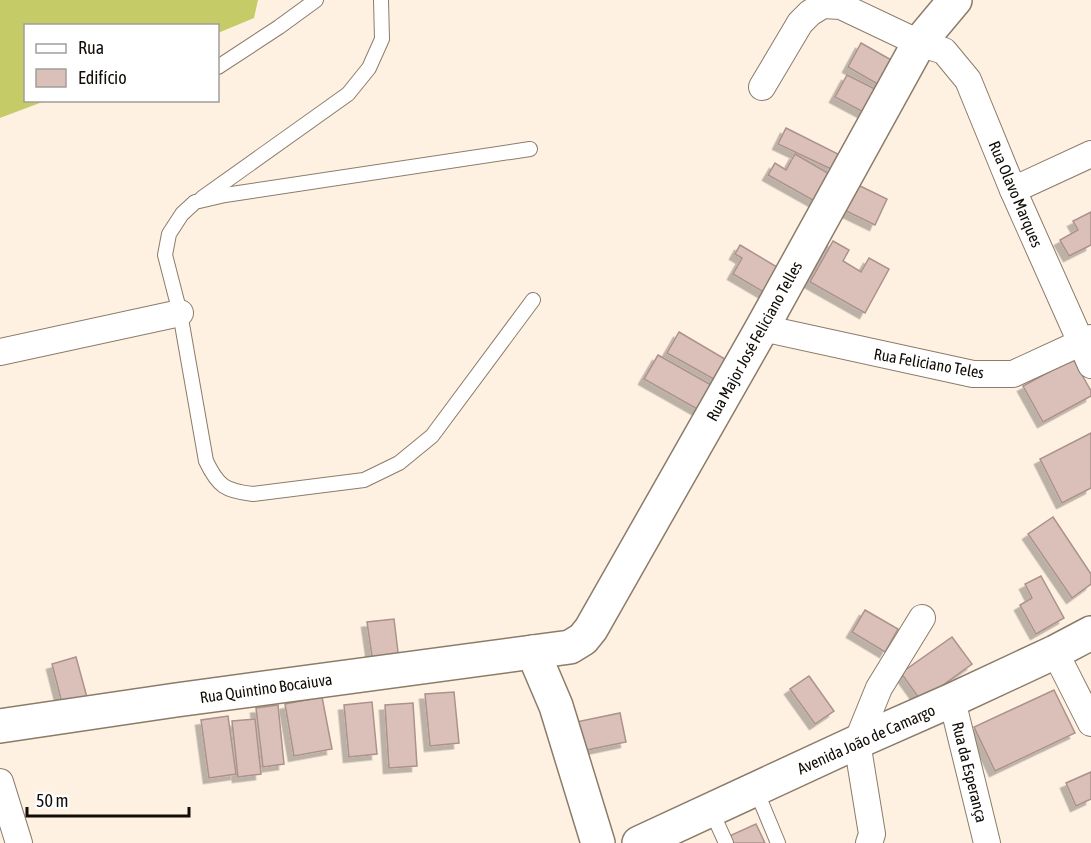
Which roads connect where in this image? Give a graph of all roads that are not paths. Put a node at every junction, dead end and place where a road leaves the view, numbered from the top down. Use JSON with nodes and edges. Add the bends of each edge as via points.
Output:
{"nodes":[{"id":1,"x":316,"y":0,"type":"edge"},
{"id":2,"x":381,"y":0,"type":"edge"},
{"id":3,"x":956,"y":0,"type":"edge"},
{"id":4,"x":918,"y":43,"type":"junction"},
{"id":5,"x":219,"y":66,"type":"edge"},
{"id":6,"x":762,"y":87,"type":"dead end"},
{"id":7,"x":530,"y":149,"type":"dead end"},
{"id":8,"x":1091,"y":154,"type":"edge"},
{"id":9,"x":1013,"y":190,"type":"junction"},
{"id":10,"x":195,"y":202,"type":"junction"},
{"id":11,"x":533,"y":300,"type":"dead end"},
{"id":12,"x":180,"y":313,"type":"junction"},
{"id":13,"x":762,"y":328,"type":"junction"},
{"id":14,"x":1088,"y":349,"type":"edge"},
{"id":15,"x":0,"y":352,"type":"edge"},
{"id":16,"x":922,"y":618,"type":"dead end"},
{"id":17,"x":1091,"y":633,"type":"edge"},
{"id":18,"x":532,"y":652,"type":"junction"},
{"id":19,"x":1055,"y":652,"type":"junction"},
{"id":20,"x":952,"y":700,"type":"junction"},
{"id":21,"x":1091,"y":723,"type":"edge"},
{"id":22,"x":0,"y":726,"type":"edge"},
{"id":23,"x":857,"y":741,"type":"junction"},
{"id":24,"x":0,"y":782,"type":"edge"},
{"id":25,"x":756,"y":790,"type":"junction"},
{"id":26,"x":711,"y":810,"type":"junction"},
{"id":27,"x":871,"y":840,"type":"edge"},
{"id":28,"x":18,"y":843,"type":"edge"},
{"id":29,"x":598,"y":843,"type":"edge"},
{"id":30,"x":639,"y":843,"type":"edge"},
{"id":31,"x":726,"y":843,"type":"edge"},
{"id":32,"x":778,"y":843,"type":"edge"},
{"id":33,"x":987,"y":843,"type":"edge"}],
"edges":[{"from":1,"to":5,"type":"lane"},
{"from":2,"to":10,"type":"lane","via":[[382,39],[369,68],[348,94]]},
{"from":3,"to":4,"type":"main road","name":"Rua Major José Feliciano Telles"},
{"from":4,"to":6,"type":"street","name":"Rua Olavo Marques","via":[[841,6],[823,5],[800,23]]},
{"from":4,"to":9,"type":"street","name":"Rua Olavo Marques","via":[[944,51],[968,80]]},
{"from":4,"to":13,"type":"main road","name":"Rua Major José Feliciano Telles"},
{"from":7,"to":10,"type":"lane"},
{"from":8,"to":9,"type":"street"},
{"from":9,"to":14,"type":"street","name":"Rua Olavo Marques"},
{"from":10,"to":12,"type":"lane","via":[[169,234],[165,255]]},
{"from":11,"to":12,"type":"lane","via":[[432,436],[399,463],[364,480],[253,494],[223,487],[206,461]]},
{"from":12,"to":15,"type":"street"},
{"from":13,"to":14,"type":"street","name":"Rua Feliciano Teles","via":[[973,374],[1013,374]]},
{"from":13,"to":18,"type":"main road","name":"Rua Major José Feliciano Telles","via":[[591,629],[570,647]]},
{"from":16,"to":23,"type":"street","via":[[879,688]]},
{"from":17,"to":19,"type":"main road","name":"Avenida João de Camargo"},
{"from":18,"to":22,"type":"main road","name":"Rua Quintino Bocaiuva"},
{"from":18,"to":29,"type":"main road","via":[[556,706]]},
{"from":19,"to":20,"type":"main road","name":"Avenida João de Camargo"},
{"from":19,"to":21,"type":"street"},
{"from":20,"to":23,"type":"main road","name":"Avenida João de Camargo"},
{"from":20,"to":33,"type":"street","name":"Rua da Esperança"},
{"from":23,"to":25,"type":"main road","name":"Avenida João de Camargo"},
{"from":23,"to":27,"type":"street"},
{"from":24,"to":28,"type":"street"},
{"from":25,"to":26,"type":"main road","name":"Avenida João de Camargo"},
{"from":25,"to":32,"type":"lane"},
{"from":26,"to":30,"type":"main road","name":"Avenida João de Camargo"},
{"from":26,"to":31,"type":"lane"}]}
